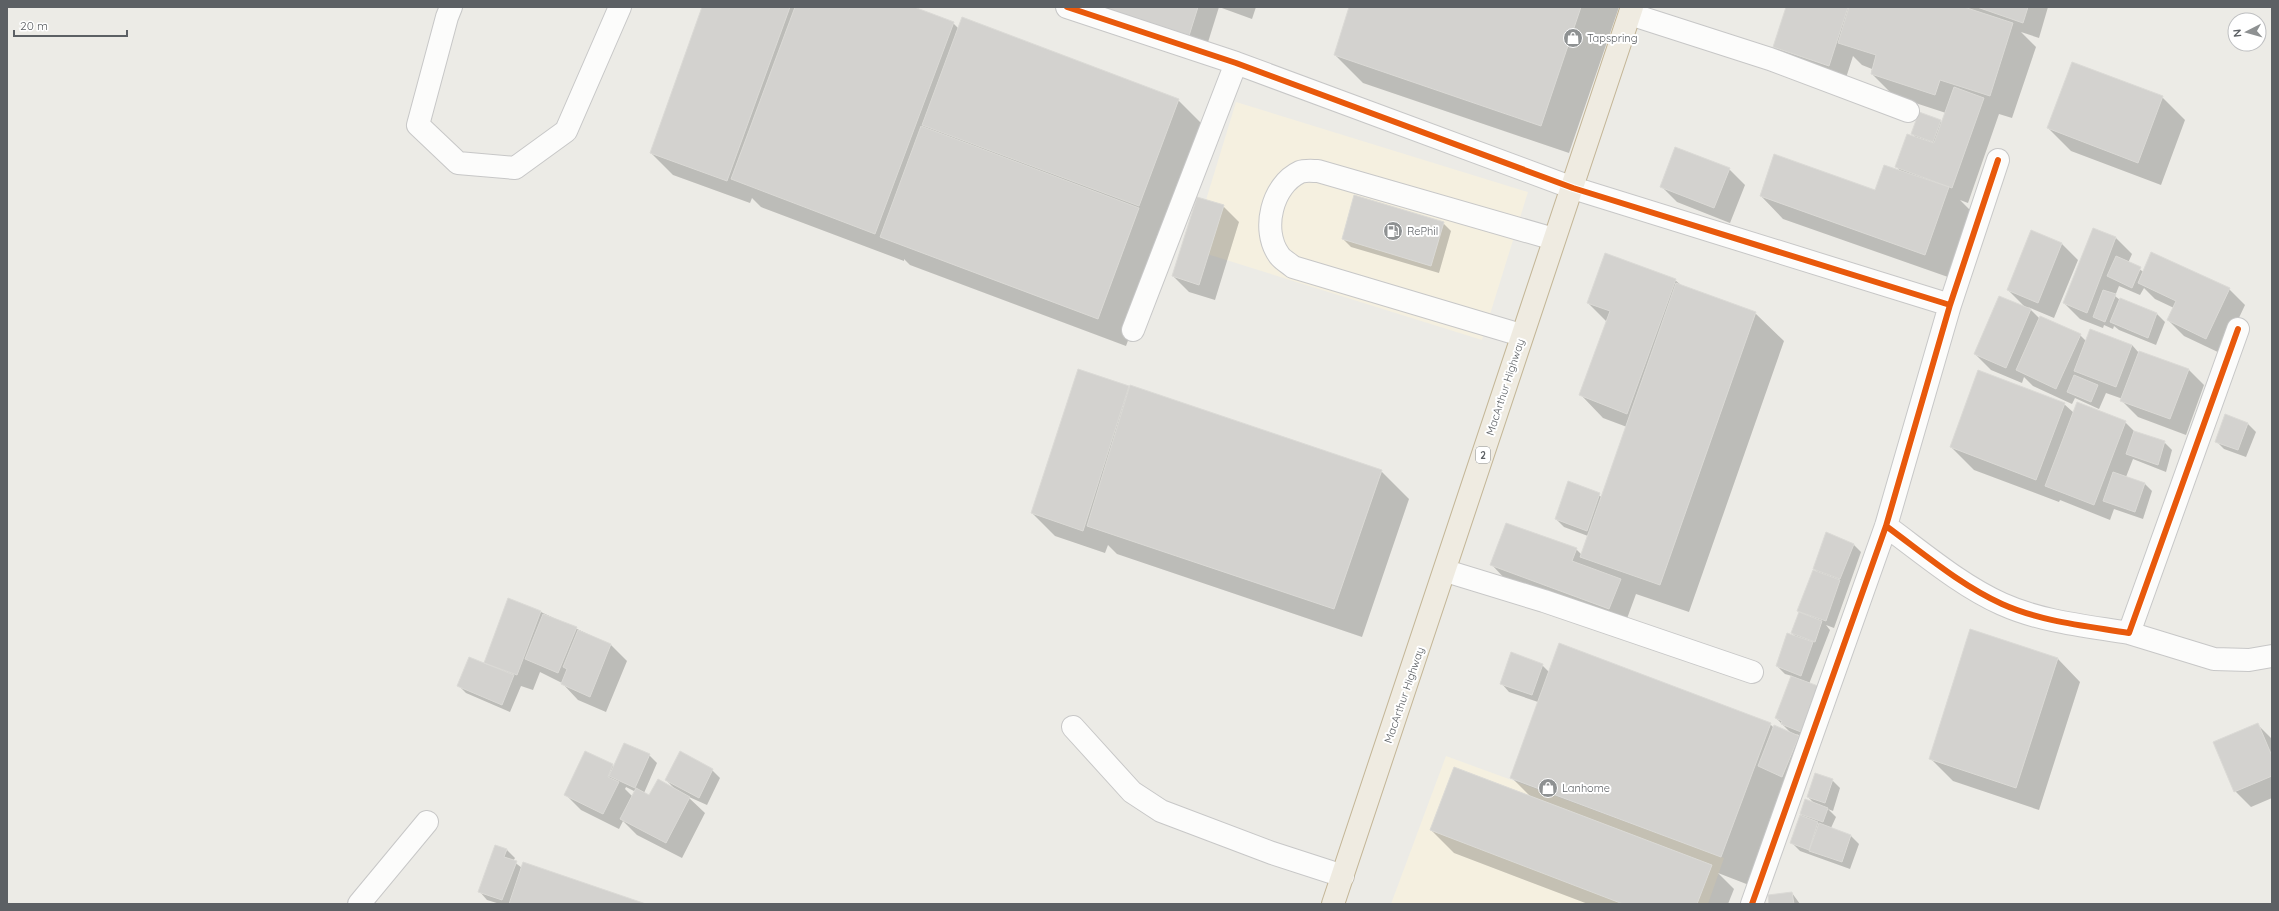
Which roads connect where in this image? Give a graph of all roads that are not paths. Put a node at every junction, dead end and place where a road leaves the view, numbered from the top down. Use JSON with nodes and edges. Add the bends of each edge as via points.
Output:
{"nodes":[{"id":1,"x":451,"y":7,"type":"edge"},
{"id":2,"x":620,"y":7,"type":"edge"},
{"id":3,"x":1067,"y":7,"type":"edge"},
{"id":4,"x":1631,"y":10,"type":"edge"},
{"id":5,"x":1236,"y":63,"type":"junction"},
{"id":6,"x":1908,"y":111,"type":"dead end"},
{"id":7,"x":1998,"y":160,"type":"dead end"},
{"id":8,"x":1573,"y":188,"type":"junction"},
{"id":9,"x":1554,"y":239,"type":"junction"},
{"id":10,"x":1950,"y":305,"type":"junction"},
{"id":11,"x":2238,"y":329,"type":"dead end"},
{"id":12,"x":1133,"y":330,"type":"dead end"},
{"id":13,"x":1522,"y":335,"type":"junction"},
{"id":14,"x":1886,"y":526,"type":"junction"},
{"id":15,"x":1446,"y":571,"type":"junction"},
{"id":16,"x":2129,"y":633,"type":"junction"},
{"id":17,"x":2272,"y":656,"type":"edge"},
{"id":18,"x":1752,"y":672,"type":"dead end"},
{"id":19,"x":1072,"y":727,"type":"dead end"},
{"id":20,"x":427,"y":822,"type":"dead end"},
{"id":21,"x":1343,"y":876,"type":"junction"},
{"id":22,"x":359,"y":904,"type":"edge"},
{"id":23,"x":1334,"y":904,"type":"edge"},
{"id":24,"x":1752,"y":904,"type":"edge"}],
"edges":[{"from":1,"to":2,"type":"street","via":[[418,125],[458,163],[515,168],[566,131]]},
{"from":3,"to":5,"type":"street"},
{"from":4,"to":6,"type":"street"},
{"from":4,"to":8,"type":"highway","name":"MacArthur Highway","number":"2"},
{"from":5,"to":8,"type":"street"},
{"from":5,"to":12,"type":"street"},
{"from":7,"to":10,"type":"street"},
{"from":8,"to":9,"type":"highway","name":"MacArthur Highway","number":"2"},
{"from":8,"to":10,"type":"street"},
{"from":9,"to":13,"type":"highway","name":"MacArthur Highway","number":"2"},
{"from":9,"to":13,"type":"street","via":[[1318,171],[1301,172],[1288,180],[1274,202],[1270,218],[1270,236],[1279,256],[1293,267]]},
{"from":10,"to":14,"type":"street"},
{"from":11,"to":16,"type":"street"},
{"from":13,"to":15,"type":"highway","name":"MacArthur Highway","number":"2"},
{"from":14,"to":16,"type":"street","via":[[1956,576],[2002,604],[2056,621]]},
{"from":14,"to":24,"type":"street"},
{"from":15,"to":18,"type":"street","via":[[1544,601]]},
{"from":15,"to":21,"type":"highway","name":"MacArthur Highway","number":"2"},
{"from":16,"to":17,"type":"street","via":[[2214,659],[2249,660]]},
{"from":19,"to":21,"type":"street","via":[[1132,792],[1161,811],[1272,853]]},
{"from":20,"to":22,"type":"street"},
{"from":21,"to":23,"type":"highway","name":"MacArthur Highway","number":"2"}]}
